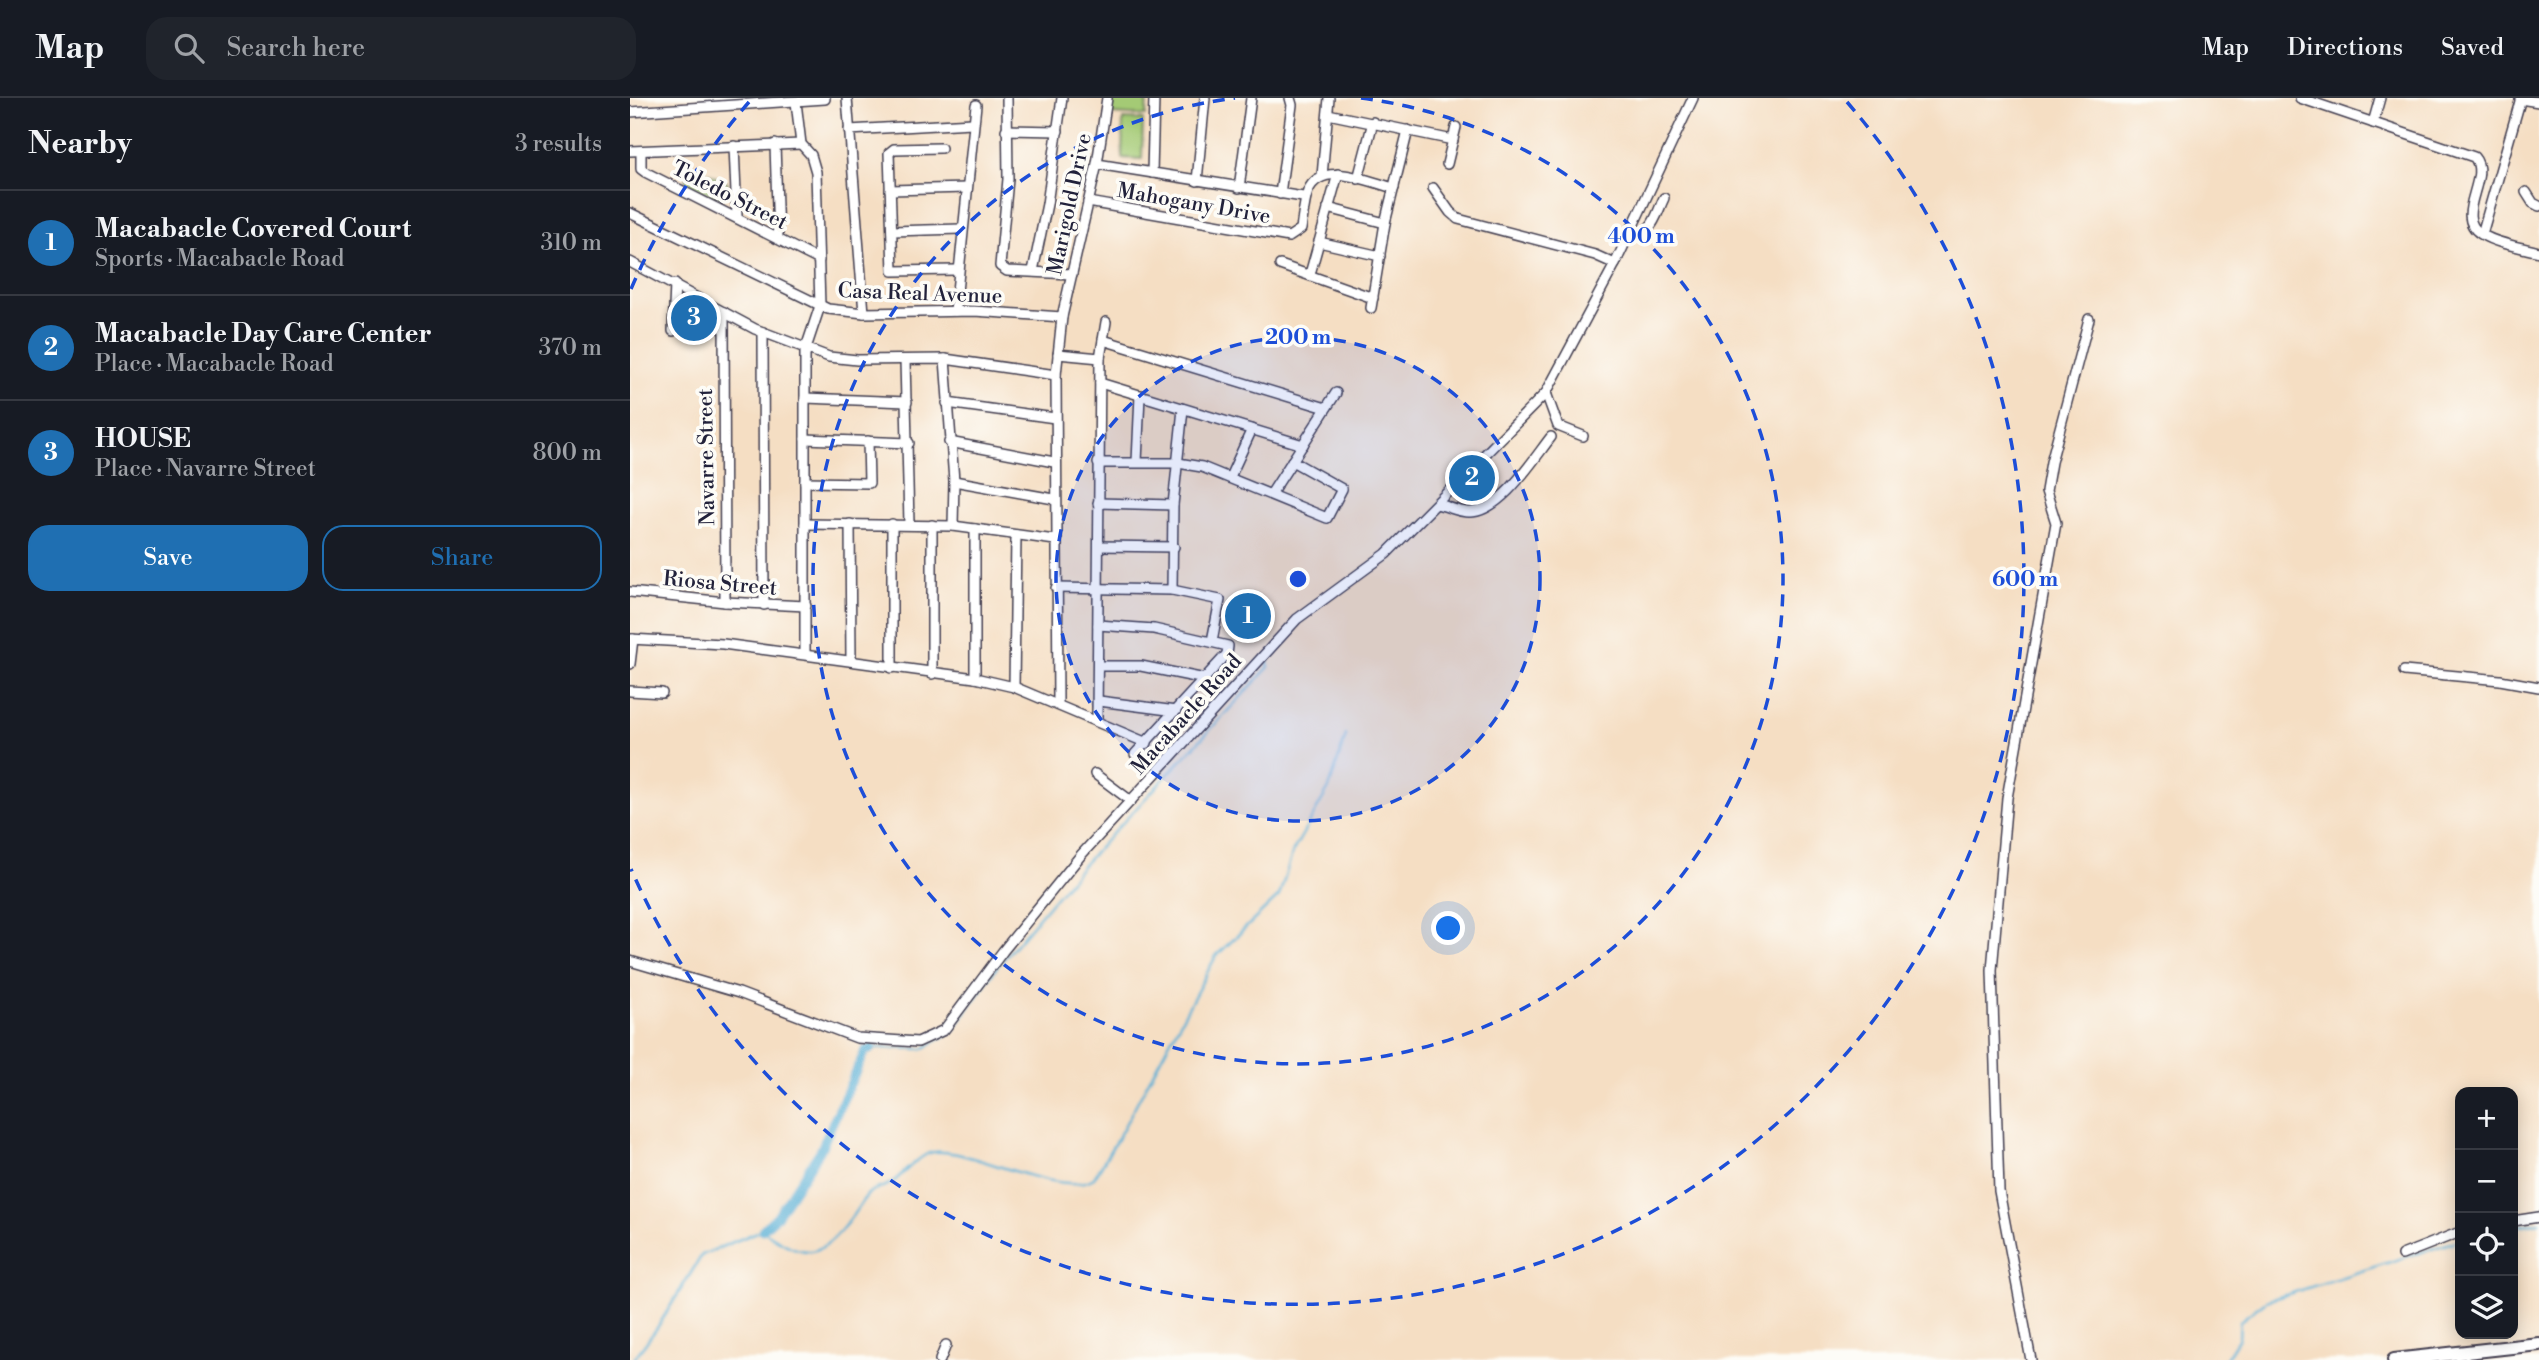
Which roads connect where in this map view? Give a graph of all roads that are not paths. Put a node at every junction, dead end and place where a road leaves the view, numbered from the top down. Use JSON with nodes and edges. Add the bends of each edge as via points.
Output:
{"nodes":[{"id":1,"x":846,"y":98,"type":"edge"},
{"id":2,"x":1007,"y":98,"type":"edge"},
{"id":3,"x":1062,"y":98,"type":"edge"},
{"id":4,"x":1107,"y":98,"type":"edge"},
{"id":5,"x":1154,"y":98,"type":"edge"},
{"id":6,"x":1205,"y":98,"type":"edge"},
{"id":7,"x":1251,"y":98,"type":"edge"},
{"id":8,"x":1290,"y":98,"type":"edge"},
{"id":9,"x":1329,"y":98,"type":"edge"},
{"id":10,"x":1693,"y":98,"type":"edge"},
{"id":11,"x":2300,"y":98,"type":"edge"},
{"id":12,"x":2380,"y":98,"type":"edge"},
{"id":13,"x":825,"y":99,"type":"edge"},
{"id":14,"x":2521,"y":99,"type":"edge"},
{"id":15,"x":796,"y":102,"type":"junction"},
{"id":16,"x":2539,"y":102,"type":"edge"},
{"id":17,"x":722,"y":103,"type":"edge"},
{"id":18,"x":976,"y":105,"type":"dead end"},
{"id":19,"x":630,"y":112,"type":"edge"},
{"id":20,"x":1328,"y":114,"type":"junction"},
{"id":21,"x":1373,"y":122,"type":"junction"},
{"id":22,"x":972,"y":123,"type":"junction"},
{"id":23,"x":2373,"y":123,"type":"junction"},
{"id":24,"x":1456,"y":127,"type":"dead end"},
{"id":25,"x":849,"y":130,"type":"junction"},
{"id":26,"x":1006,"y":130,"type":"junction"},
{"id":27,"x":1408,"y":130,"type":"junction"},
{"id":28,"x":1058,"y":131,"type":"junction"},
{"id":29,"x":1453,"y":141,"type":"junction"},
{"id":30,"x":775,"y":144,"type":"junction"},
{"id":31,"x":801,"y":144,"type":"junction"},
{"id":32,"x":734,"y":146,"type":"junction"},
{"id":33,"x":941,"y":148,"type":"dead end"},
{"id":34,"x":630,"y":151,"type":"edge"},
{"id":35,"x":641,"y":151,"type":"junction"},
{"id":36,"x":1097,"y":163,"type":"junction"},
{"id":37,"x":1447,"y":164,"type":"dead end"},
{"id":38,"x":1153,"y":173,"type":"junction"},
{"id":39,"x":1338,"y":174,"type":"junction"},
{"id":40,"x":1322,"y":176,"type":"junction"},
{"id":41,"x":1358,"y":179,"type":"junction"},
{"id":42,"x":1197,"y":181,"type":"junction"},
{"id":43,"x":967,"y":188,"type":"junction"},
{"id":44,"x":1239,"y":188,"type":"junction"},
{"id":45,"x":1394,"y":188,"type":"junction"},
{"id":46,"x":1433,"y":188,"type":"dead end"},
{"id":47,"x":890,"y":190,"type":"junction"},
{"id":48,"x":2526,"y":192,"type":"dead end"},
{"id":49,"x":1280,"y":194,"type":"junction"},
{"id":50,"x":1303,"y":197,"type":"dead end"},
{"id":51,"x":1664,"y":198,"type":"dead end"},
{"id":52,"x":1088,"y":202,"type":"junction"},
{"id":53,"x":2539,"y":206,"type":"edge"},
{"id":54,"x":1328,"y":208,"type":"junction"},
{"id":55,"x":630,"y":212,"type":"edge"},
{"id":56,"x":737,"y":216,"type":"junction"},
{"id":57,"x":1385,"y":223,"type":"junction"},
{"id":58,"x":961,"y":229,"type":"junction"},
{"id":59,"x":892,"y":231,"type":"junction"},
{"id":60,"x":1629,"y":233,"type":"junction"},
{"id":61,"x":2482,"y":234,"type":"junction"},
{"id":62,"x":778,"y":239,"type":"junction"},
{"id":63,"x":1319,"y":242,"type":"junction"},
{"id":64,"x":2539,"y":252,"type":"edge"},
{"id":65,"x":1380,"y":256,"type":"junction"},
{"id":66,"x":820,"y":260,"type":"junction"},
{"id":67,"x":630,"y":262,"type":"edge"},
{"id":68,"x":1615,"y":264,"type":"junction"},
{"id":69,"x":1280,"y":265,"type":"dead end"},
{"id":70,"x":957,"y":270,"type":"junction"},
{"id":71,"x":1033,"y":271,"type":"junction"},
{"id":72,"x":1072,"y":274,"type":"junction"},
{"id":73,"x":1310,"y":274,"type":"junction"},
{"id":74,"x":675,"y":284,"type":"junction"},
{"id":75,"x":820,"y":306,"type":"junction"},
{"id":76,"x":955,"y":311,"type":"junction"},
{"id":77,"x":724,"y":312,"type":"junction"},
{"id":78,"x":864,"y":313,"type":"junction"},
{"id":79,"x":1062,"y":317,"type":"junction"},
{"id":80,"x":2090,"y":319,"type":"dead end"},
{"id":81,"x":1106,"y":322,"type":"dead end"},
{"id":82,"x":673,"y":331,"type":"dead end"},
{"id":83,"x":763,"y":332,"type":"junction"},
{"id":84,"x":1103,"y":340,"type":"junction"},
{"id":85,"x":805,"y":351,"type":"junction"},
{"id":86,"x":1058,"y":354,"type":"junction"},
{"id":87,"x":1100,"y":358,"type":"junction"},
{"id":88,"x":905,"y":359,"type":"junction"},
{"id":89,"x":945,"y":359,"type":"junction"},
{"id":90,"x":1056,"y":375,"type":"junction"},
{"id":91,"x":1100,"y":383,"type":"junction"},
{"id":92,"x":1336,"y":393,"type":"dead end"},
{"id":93,"x":1546,"y":393,"type":"junction"},
{"id":94,"x":1140,"y":395,"type":"junction"},
{"id":95,"x":805,"y":398,"type":"junction"},
{"id":96,"x":907,"y":402,"type":"junction"},
{"id":97,"x":947,"y":403,"type":"junction"},
{"id":98,"x":1326,"y":408,"type":"junction"},
{"id":99,"x":1183,"y":409,"type":"junction"},
{"id":100,"x":1055,"y":418,"type":"junction"},
{"id":101,"x":1252,"y":429,"type":"junction"},
{"id":102,"x":1583,"y":436,"type":"dead end"},
{"id":103,"x":1551,"y":437,"type":"dead end"},
{"id":104,"x":805,"y":439,"type":"junction"},
{"id":105,"x":868,"y":441,"type":"junction"},
{"id":106,"x":949,"y":442,"type":"junction"},
{"id":107,"x":909,"y":443,"type":"junction"},
{"id":108,"x":1303,"y":445,"type":"junction"},
{"id":109,"x":1293,"y":461,"type":"junction"},
{"id":110,"x":1054,"y":462,"type":"junction"},
{"id":111,"x":1137,"y":462,"type":"junction"},
{"id":112,"x":1098,"y":463,"type":"junction"},
{"id":113,"x":1178,"y":463,"type":"junction"},
{"id":114,"x":1230,"y":477,"type":"junction"},
{"id":115,"x":954,"y":481,"type":"junction"},
{"id":116,"x":805,"y":482,"type":"junction"},
{"id":117,"x":1271,"y":494,"type":"junction"},
{"id":118,"x":1054,"y":499,"type":"junction"},
{"id":119,"x":1098,"y":503,"type":"junction"},
{"id":120,"x":1437,"y":504,"type":"junction"},
{"id":121,"x":1173,"y":505,"type":"junction"},
{"id":122,"x":805,"y":524,"type":"junction"},
{"id":123,"x":850,"y":524,"type":"junction"},
{"id":124,"x":892,"y":524,"type":"junction"},
{"id":125,"x":909,"y":524,"type":"junction"},
{"id":126,"x":932,"y":525,"type":"junction"},
{"id":127,"x":953,"y":526,"type":"junction"},
{"id":128,"x":975,"y":529,"type":"junction"},
{"id":129,"x":1016,"y":535,"type":"junction"},
{"id":130,"x":1055,"y":540,"type":"junction"},
{"id":131,"x":1100,"y":546,"type":"junction"},
{"id":132,"x":1174,"y":547,"type":"junction"},
{"id":133,"x":1056,"y":588,"type":"junction"},
{"id":134,"x":1096,"y":588,"type":"junction"},
{"id":135,"x":1172,"y":590,"type":"junction"},
{"id":136,"x":630,"y":592,"type":"edge"},
{"id":137,"x":726,"y":602,"type":"junction"},
{"id":138,"x":764,"y":605,"type":"junction"},
{"id":139,"x":806,"y":606,"type":"junction"},
{"id":140,"x":1098,"y":625,"type":"junction"},
{"id":141,"x":631,"y":639,"type":"edge"},
{"id":142,"x":1212,"y":641,"type":"junction"},
{"id":143,"x":806,"y":654,"type":"junction"},
{"id":144,"x":851,"y":662,"type":"junction"},
{"id":145,"x":630,"y":664,"type":"edge"},
{"id":146,"x":1098,"y":666,"type":"junction"},
{"id":147,"x":892,"y":668,"type":"junction"},
{"id":148,"x":2404,"y":671,"type":"dead end"},
{"id":149,"x":932,"y":674,"type":"junction"},
{"id":150,"x":975,"y":678,"type":"junction"},
{"id":151,"x":1205,"y":679,"type":"junction"},
{"id":152,"x":1014,"y":687,"type":"junction"},
{"id":153,"x":2539,"y":687,"type":"edge"},
{"id":154,"x":630,"y":691,"type":"edge"},
{"id":155,"x":662,"y":693,"type":"dead end"},
{"id":156,"x":1099,"y":701,"type":"junction"},
{"id":157,"x":1058,"y":705,"type":"junction"},
{"id":158,"x":1176,"y":710,"type":"junction"},
{"id":159,"x":1097,"y":720,"type":"junction"},
{"id":160,"x":1147,"y":743,"type":"junction"},
{"id":161,"x":1135,"y":754,"type":"dead end"},
{"id":162,"x":1095,"y":774,"type":"dead end"},
{"id":163,"x":1131,"y":801,"type":"junction"},
{"id":164,"x":630,"y":961,"type":"edge"},
{"id":165,"x":2539,"y":1217,"type":"edge"},
{"id":166,"x":2518,"y":1220,"type":"edge"},
{"id":167,"x":2455,"y":1234,"type":"edge"},
{"id":168,"x":2402,"y":1255,"type":"dead end"},
{"id":169,"x":2539,"y":1344,"type":"edge"},
{"id":170,"x":946,"y":1345,"type":"dead end"},
{"id":171,"x":2403,"y":1359,"type":"edge"},
{"id":172,"x":940,"y":1360,"type":"edge"},
{"id":173,"x":2031,"y":1360,"type":"edge"}],
"edges":[{"from":1,"to":25,"type":"street"},
{"from":2,"to":26,"type":"street"},
{"from":3,"to":28,"type":"street"},
{"from":4,"to":36,"type":"street","name":"Marigold Drive"},
{"from":5,"to":38,"type":"street"},
{"from":6,"to":42,"type":"street"},
{"from":7,"to":44,"type":"street"},
{"from":8,"to":49,"type":"street"},
{"from":9,"to":20,"type":"street"},
{"from":10,"to":60,"type":"street","name":"Macabacle Road"},
{"from":11,"to":23,"type":"street"},
{"from":12,"to":23,"type":"street"},
{"from":13,"to":15,"type":"street"},
{"from":14,"to":16,"type":"street"},
{"from":14,"to":61,"type":"street"},
{"from":15,"to":17,"type":"street"},
{"from":15,"to":31,"type":"street"},
{"from":17,"to":19,"type":"street"},
{"from":18,"to":22,"type":"street"},
{"from":20,"to":21,"type":"street"},
{"from":20,"to":40,"type":"street"},
{"from":21,"to":27,"type":"street"},
{"from":21,"to":41,"type":"street"},
{"from":22,"to":25,"type":"street"},
{"from":22,"to":43,"type":"street"},
{"from":23,"to":61,"type":"street","via":[[2477,160],[2470,218]]},
{"from":24,"to":29,"type":"street"},
{"from":25,"to":78,"type":"street"},
{"from":26,"to":28,"type":"street"},
{"from":26,"to":71,"type":"street","via":[[1008,179],[1000,266],[1007,271]]},
{"from":27,"to":29,"type":"street"},
{"from":27,"to":45,"type":"street"},
{"from":28,"to":71,"type":"street"},
{"from":29,"to":37,"type":"street"},
{"from":30,"to":31,"type":"street"},
{"from":30,"to":32,"type":"street"},
{"from":30,"to":62,"type":"street"},
{"from":31,"to":66,"type":"street","via":[[811,155],[816,172]]},
{"from":32,"to":35,"type":"street"},
{"from":32,"to":56,"type":"street"},
{"from":33,"to":47,"type":"street","via":[[890,150]]},
{"from":34,"to":35,"type":"street"},
{"from":35,"to":56,"type":"street","name":"Toledo Street","via":[[645,173]]},
{"from":36,"to":38,"type":"street","name":"Mahogany Drive"},
{"from":36,"to":52,"type":"street","name":"Marigold Drive"},
{"from":38,"to":42,"type":"street","name":"Mahogany Drive"},
{"from":39,"to":40,"type":"street"},
{"from":39,"to":41,"type":"street"},
{"from":39,"to":54,"type":"street"},
{"from":40,"to":52,"type":"street","name":"Mahogany Drive","via":[[1309,188],[1301,229],[1289,237]]},
{"from":41,"to":45,"type":"street"},
{"from":42,"to":44,"type":"street","name":"Mahogany Drive"},
{"from":43,"to":47,"type":"street"},
{"from":43,"to":58,"type":"street"},
{"from":44,"to":49,"type":"street","name":"Mahogany Drive"},
{"from":45,"to":57,"type":"street"},
{"from":46,"to":68,"type":"street","via":[[1458,219],[1595,254]]},
{"from":47,"to":59,"type":"street"},
{"from":48,"to":53,"type":"street"},
{"from":49,"to":50,"type":"street","name":"Mahogany Drive"},
{"from":51,"to":60,"type":"street","via":[[1649,230]]},
{"from":52,"to":72,"type":"street","name":"Marigold Drive"},
{"from":54,"to":57,"type":"street"},
{"from":54,"to":63,"type":"street"},
{"from":55,"to":75,"type":"street","name":"Casa Real Avenue"},
{"from":56,"to":62,"type":"street","name":"Toledo Street"},
{"from":57,"to":65,"type":"street"},
{"from":58,"to":59,"type":"street"},
{"from":58,"to":70,"type":"street"},
{"from":59,"to":70,"type":"street","via":[[893,271]]},
{"from":60,"to":68,"type":"street","name":"Macabacle Road"},
{"from":61,"to":64,"type":"street"},
{"from":62,"to":66,"type":"street","name":"Toledo Street"},
{"from":63,"to":65,"type":"street"},
{"from":63,"to":73,"type":"street"},
{"from":65,"to":73,"type":"street","via":[[1372,303]]},
{"from":66,"to":75,"type":"street"},
{"from":67,"to":74,"type":"street"},
{"from":68,"to":93,"type":"street","name":"Macabacle Road"},
{"from":69,"to":73,"type":"street"},
{"from":70,"to":76,"type":"street"},
{"from":71,"to":72,"type":"street"},
{"from":72,"to":79,"type":"street","name":"Marigold Drive"},
{"from":74,"to":77,"type":"street"},
{"from":74,"to":82,"type":"street"},
{"from":75,"to":78,"type":"street","name":"Casa Real Avenue"},
{"from":75,"to":85,"type":"street"},
{"from":76,"to":78,"type":"street","name":"Casa Real Avenue"},
{"from":76,"to":79,"type":"street","name":"Casa Real Avenue"},
{"from":77,"to":83,"type":"street"},
{"from":77,"to":137,"type":"street","name":"Navarre Street"},
{"from":79,"to":86,"type":"street","name":"Marigold Drive"},
{"from":80,"to":173,"type":"street","via":[[2046,491],[2056,523],[2007,798],[1994,916],[1999,1191]]},
{"from":81,"to":84,"type":"street"},
{"from":83,"to":85,"type":"street"},
{"from":83,"to":138,"type":"street"},
{"from":84,"to":87,"type":"street"},
{"from":84,"to":98,"type":"street"},
{"from":85,"to":88,"type":"street","via":[[857,360]]},
{"from":85,"to":95,"type":"street"},
{"from":86,"to":87,"type":"street"},
{"from":86,"to":90,"type":"street","name":"Marigold Drive"},
{"from":87,"to":91,"type":"street"},
{"from":88,"to":89,"type":"street"},
{"from":88,"to":96,"type":"street"},
{"from":89,"to":90,"type":"street"},
{"from":89,"to":97,"type":"street"},
{"from":90,"to":100,"type":"street","name":"Marigold Drive"},
{"from":91,"to":94,"type":"street"},
{"from":91,"to":112,"type":"street"},
{"from":92,"to":98,"type":"street"},
{"from":93,"to":102,"type":"street","via":[[1558,426]]},
{"from":93,"to":120,"type":"street","name":"Macabacle Road"},
{"from":94,"to":99,"type":"street"},
{"from":94,"to":111,"type":"street"},
{"from":95,"to":96,"type":"street"},
{"from":95,"to":104,"type":"street"},
{"from":96,"to":107,"type":"street"},
{"from":97,"to":100,"type":"street"},
{"from":97,"to":106,"type":"street"},
{"from":98,"to":108,"type":"street"},
{"from":99,"to":101,"type":"street"},
{"from":99,"to":113,"type":"street"},
{"from":100,"to":110,"type":"street","name":"Marigold Drive"},
{"from":101,"to":108,"type":"street"},
{"from":101,"to":114,"type":"street"},
{"from":103,"to":120,"type":"street","via":[[1499,500],[1468,512]]},
{"from":104,"to":105,"type":"street"},
{"from":104,"to":116,"type":"street"},
{"from":105,"to":107,"type":"street"},
{"from":105,"to":116,"type":"street","via":[[869,483]]},
{"from":106,"to":110,"type":"street"},
{"from":106,"to":115,"type":"street"},
{"from":107,"to":125,"type":"street"},
{"from":108,"to":109,"type":"street"},
{"from":109,"to":117,"type":"street"},
{"from":109,"to":117,"type":"street","via":[[1342,489],[1332,513],[1320,517]]},
{"from":110,"to":118,"type":"street","name":"Marigold Drive"},
{"from":111,"to":112,"type":"street"},
{"from":111,"to":113,"type":"street"},
{"from":112,"to":119,"type":"street"},
{"from":113,"to":114,"type":"street"},
{"from":113,"to":121,"type":"street"},
{"from":114,"to":117,"type":"street"},
{"from":115,"to":118,"type":"street"},
{"from":115,"to":127,"type":"street"},
{"from":116,"to":122,"type":"street"},
{"from":118,"to":130,"type":"street","name":"Marigold Drive"},
{"from":119,"to":121,"type":"street"},
{"from":119,"to":131,"type":"street"},
{"from":120,"to":163,"type":"street","name":"Macabacle Road","via":[[1386,554],[1297,619]]},
{"from":121,"to":132,"type":"street"},
{"from":122,"to":123,"type":"street"},
{"from":122,"to":139,"type":"street"},
{"from":123,"to":124,"type":"street"},
{"from":123,"to":144,"type":"street"},
{"from":124,"to":125,"type":"street"},
{"from":124,"to":147,"type":"street"},
{"from":125,"to":126,"type":"street"},
{"from":126,"to":127,"type":"street"},
{"from":126,"to":149,"type":"street"},
{"from":127,"to":128,"type":"street"},
{"from":128,"to":129,"type":"street"},
{"from":128,"to":150,"type":"street"},
{"from":129,"to":130,"type":"street"},
{"from":129,"to":152,"type":"street"},
{"from":130,"to":133,"type":"street","name":"Marigold Drive"},
{"from":131,"to":132,"type":"street"},
{"from":131,"to":134,"type":"street"},
{"from":132,"to":135,"type":"street"},
{"from":133,"to":134,"type":"street"},
{"from":133,"to":157,"type":"street","name":"Marigold Drive"},
{"from":134,"to":135,"type":"street"},
{"from":134,"to":140,"type":"street"},
{"from":135,"to":142,"type":"street","via":[[1220,600]]},
{"from":136,"to":137,"type":"street","name":"Riosa Street"},
{"from":137,"to":138,"type":"street","name":"Riosa Street"},
{"from":138,"to":139,"type":"street","name":"Riosa Street"},
{"from":139,"to":143,"type":"street"},
{"from":140,"to":142,"type":"street","via":[[1154,629]]},
{"from":140,"to":146,"type":"street"},
{"from":141,"to":143,"type":"street"},
{"from":141,"to":145,"type":"street"},
{"from":142,"to":151,"type":"street","via":[[1229,650]]},
{"from":143,"to":144,"type":"street"},
{"from":144,"to":147,"type":"street"},
{"from":146,"to":151,"type":"street","via":[[1141,666]]},
{"from":146,"to":156,"type":"street"},
{"from":147,"to":149,"type":"street"},
{"from":148,"to":153,"type":"street"},
{"from":149,"to":150,"type":"street"},
{"from":150,"to":152,"type":"street"},
{"from":151,"to":158,"type":"street"},
{"from":152,"to":157,"type":"street"},
{"from":154,"to":155,"type":"street"},
{"from":156,"to":158,"type":"street"},
{"from":156,"to":159,"type":"street"},
{"from":157,"to":159,"type":"street"},
{"from":158,"to":160,"type":"street"},
{"from":159,"to":160,"type":"street"},
{"from":160,"to":161,"type":"street"},
{"from":162,"to":163,"type":"street"},
{"from":163,"to":164,"type":"street","name":"Macabacle Road","via":[[1003,951],[950,1024],[930,1039],[851,1037],[739,993]]},
{"from":165,"to":166,"type":"street"},
{"from":167,"to":168,"type":"street"},
{"from":169,"to":171,"type":"street"},
{"from":170,"to":172,"type":"street"}]}
